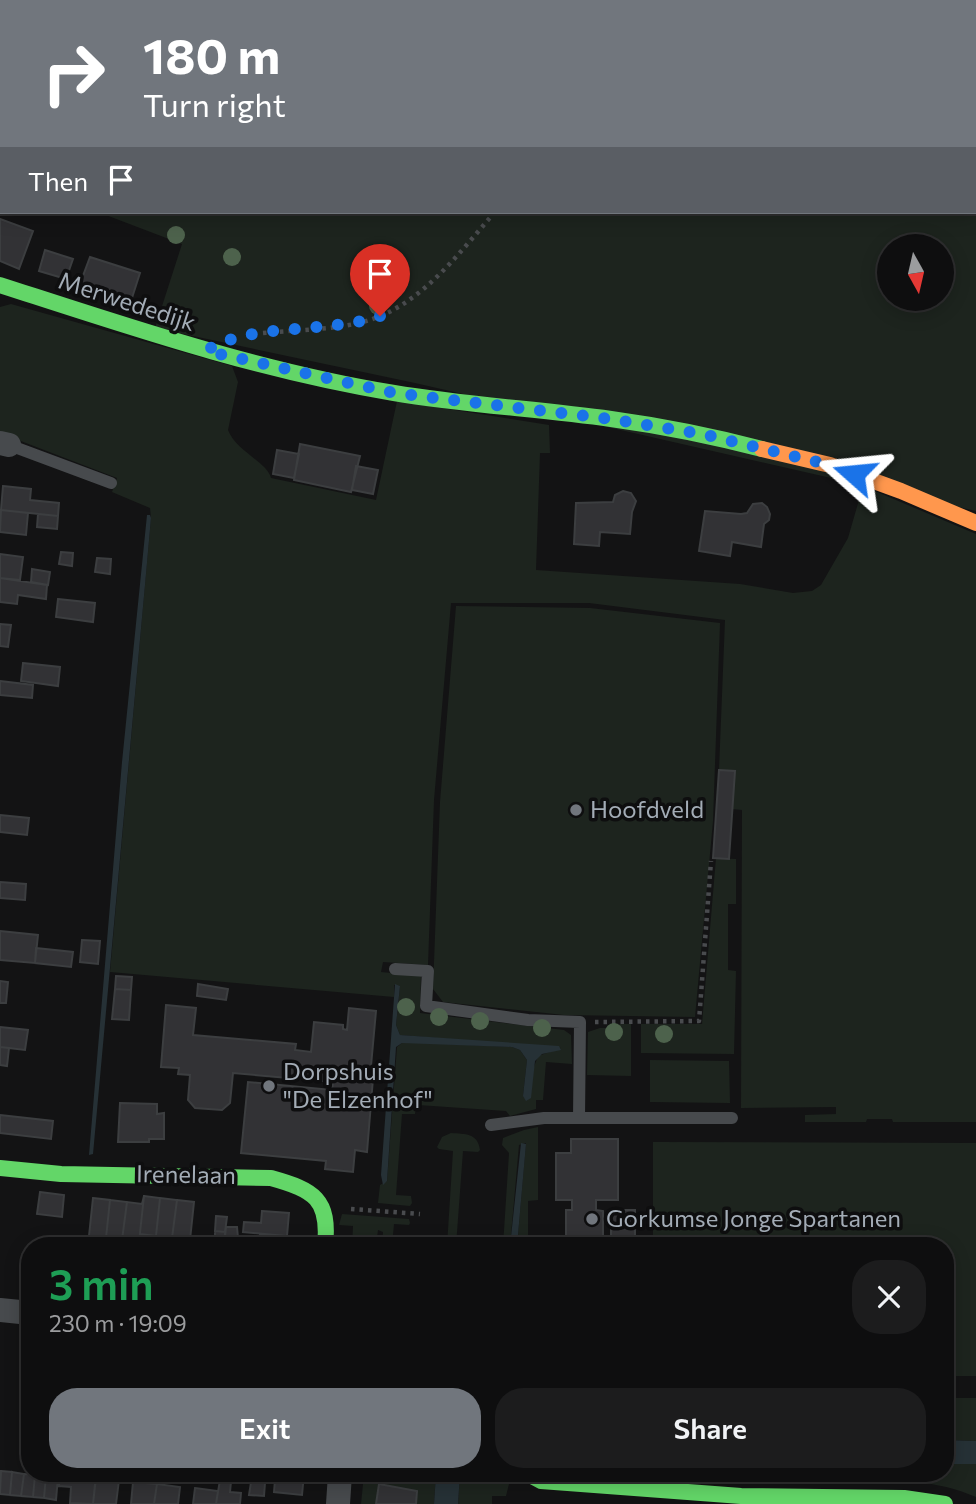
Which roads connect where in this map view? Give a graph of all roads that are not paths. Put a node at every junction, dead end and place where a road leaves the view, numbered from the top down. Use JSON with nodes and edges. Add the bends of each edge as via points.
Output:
{"nodes":[{"id":1,"x":0,"y":285,"type":"edge"},
{"id":2,"x":5,"y":444,"type":"edge"},
{"id":3,"x":111,"y":483,"type":"dead end"},
{"id":4,"x":976,"y":523,"type":"edge"},
{"id":5,"x":396,"y":969,"type":"dead end"},
{"id":6,"x":579,"y":1118,"type":"junction"},
{"id":7,"x":732,"y":1118,"type":"dead end"},
{"id":8,"x":491,"y":1125,"type":"dead end"},
{"id":9,"x":0,"y":1168,"type":"edge"},
{"id":10,"x":326,"y":1237,"type":"edge"},
{"id":11,"x":0,"y":1310,"type":"edge"},
{"id":12,"x":21,"y":1312,"type":"edge"},
{"id":13,"x":339,"y":1482,"type":"edge"},
{"id":14,"x":554,"y":1482,"type":"edge"},
{"id":15,"x":338,"y":1504,"type":"edge"},
{"id":16,"x":944,"y":1504,"type":"edge"}],
"edges":[{"from":1,"to":4,"type":"street","name":"Merwededijk","via":[[266,366],[394,393],[702,434],[830,465]]},
{"from":2,"to":3,"type":"lane"},
{"from":5,"to":6,"type":"lane","via":[[428,971],[426,1006],[580,1022]]},
{"from":6,"to":7,"type":"lane"},
{"from":6,"to":8,"type":"lane"},
{"from":9,"to":10,"type":"street","name":"Irenelaan","via":[[61,1174],[262,1176],[312,1195],[323,1206]]},
{"from":11,"to":12,"type":"street"},
{"from":13,"to":15,"type":"street"},
{"from":14,"to":16,"type":"street","via":[[727,1495],[904,1498]]}]}
